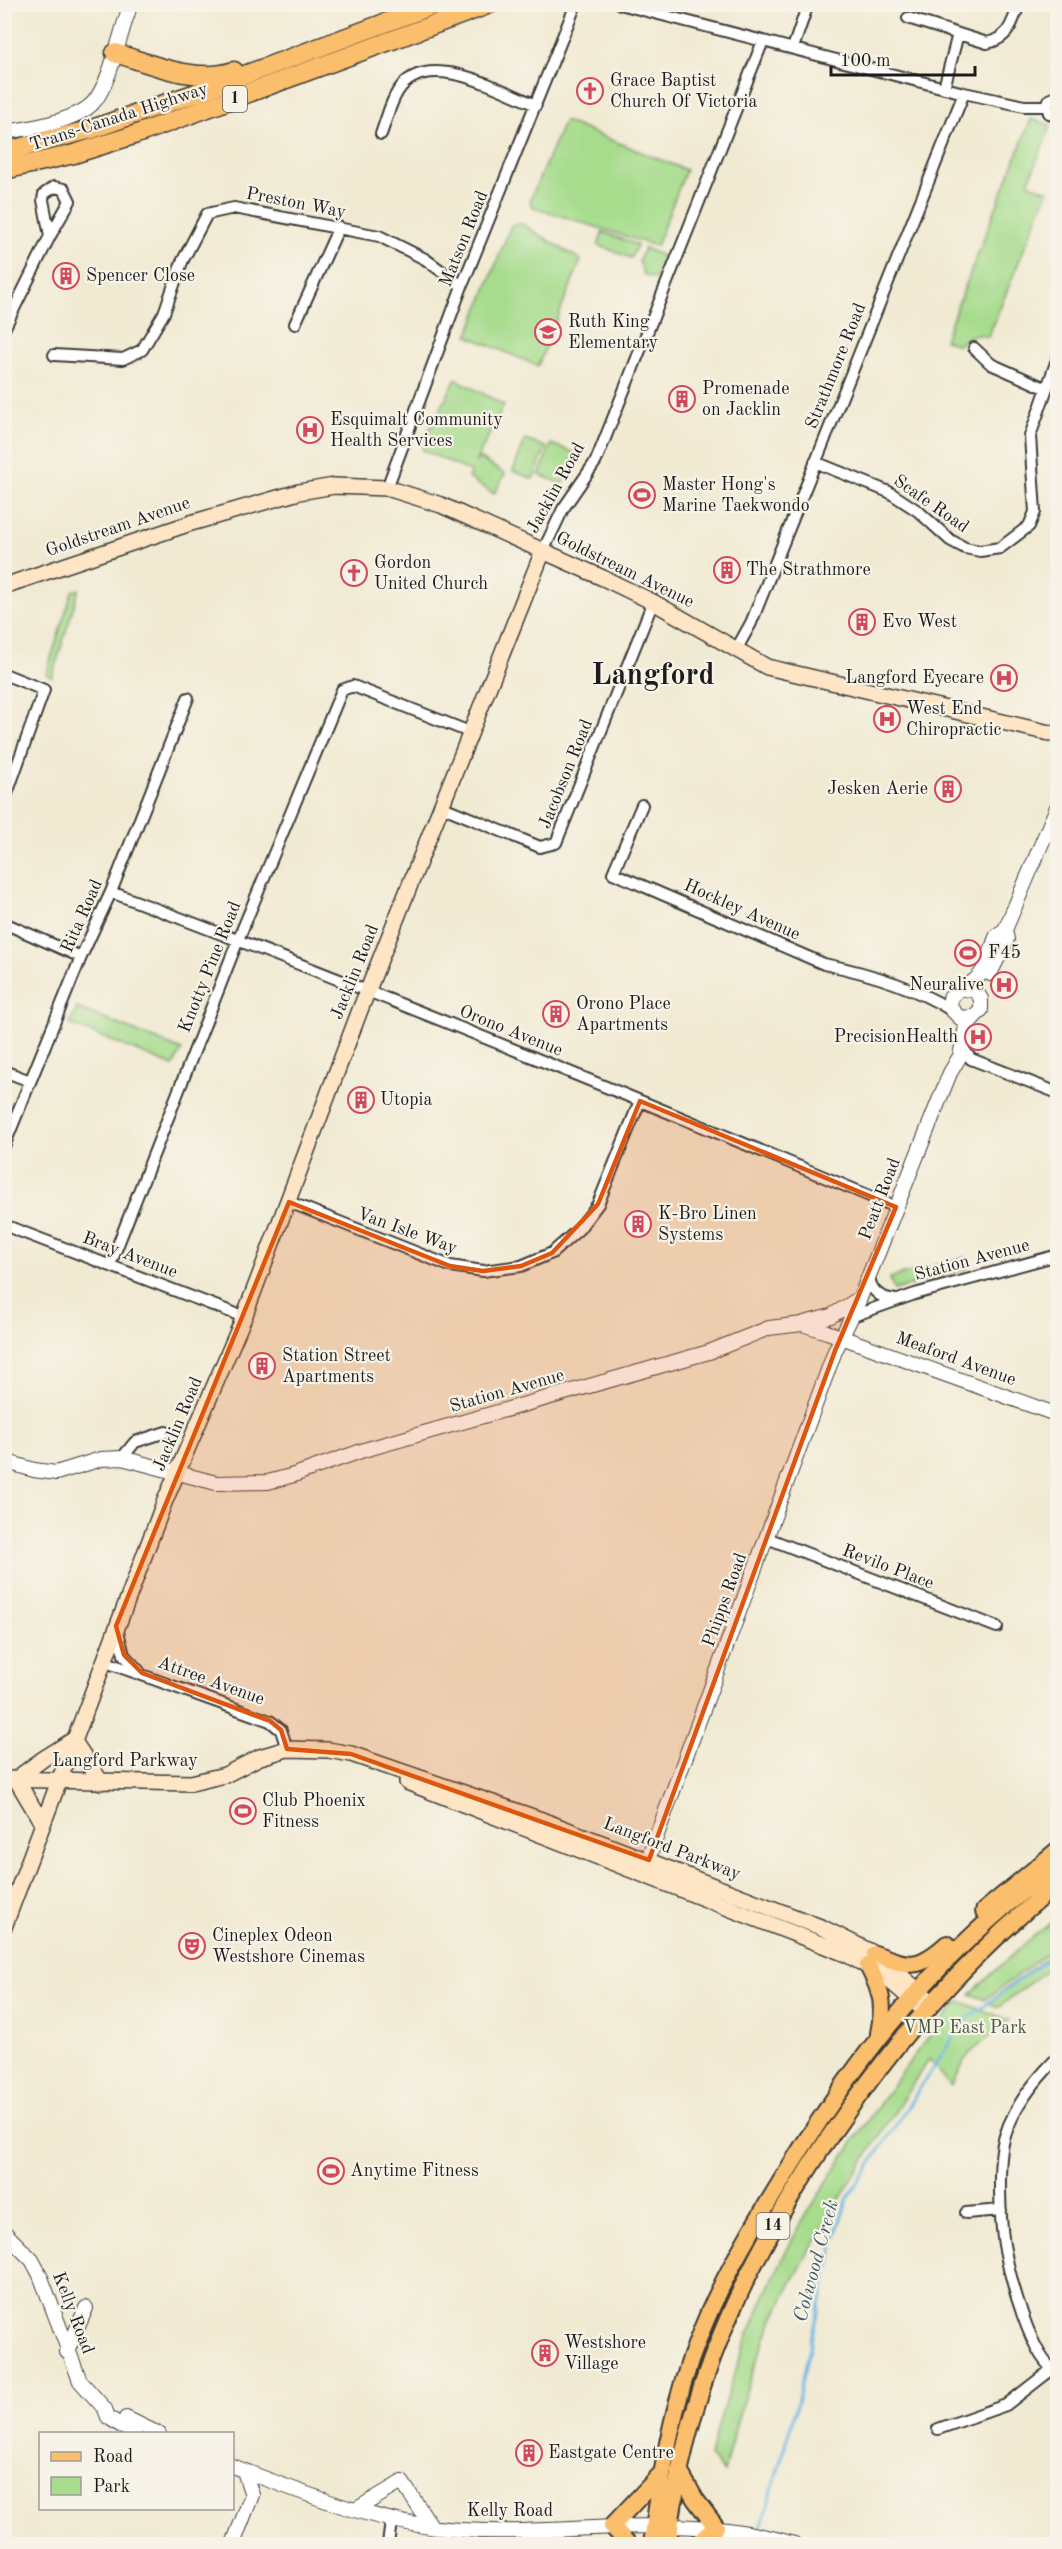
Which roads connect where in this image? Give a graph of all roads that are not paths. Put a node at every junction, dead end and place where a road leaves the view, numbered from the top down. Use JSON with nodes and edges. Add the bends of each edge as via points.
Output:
{"nodes":[{"id":1,"x":131,"y":4,"type":"edge"},
{"id":2,"x":416,"y":4,"type":"edge"},
{"id":3,"x":436,"y":4,"type":"edge"},
{"id":4,"x":490,"y":4,"type":"edge"},
{"id":5,"x":576,"y":4,"type":"edge"},
{"id":6,"x":620,"y":4,"type":"edge"},
{"id":7,"x":808,"y":4,"type":"edge"},
{"id":8,"x":1019,"y":4,"type":"edge"},
{"id":9,"x":908,"y":18,"type":"dead end"},
{"id":10,"x":958,"y":34,"type":"junction"},
{"id":11,"x":763,"y":41,"type":"junction"},
{"id":12,"x":794,"y":48,"type":"junction"},
{"id":13,"x":115,"y":53,"type":"junction"},
{"id":14,"x":944,"y":88,"type":"junction"},
{"id":15,"x":964,"y":93,"type":"junction"},
{"id":16,"x":1058,"y":96,"type":"edge"},
{"id":17,"x":536,"y":105,"type":"junction"},
{"id":18,"x":1047,"y":106,"type":"junction"},
{"id":19,"x":1058,"y":117,"type":"edge"},
{"id":20,"x":4,"y":132,"type":"edge"},
{"id":21,"x":381,"y":134,"type":"dead end"},
{"id":22,"x":4,"y":152,"type":"edge"},
{"id":23,"x":4,"y":170,"type":"edge"},
{"id":24,"x":339,"y":227,"type":"junction"},
{"id":25,"x":50,"y":236,"type":"dead end"},
{"id":26,"x":462,"y":286,"type":"junction"},
{"id":27,"x":296,"y":324,"type":"dead end"},
{"id":28,"x":4,"y":329,"type":"edge"},
{"id":29,"x":974,"y":348,"type":"dead end"},
{"id":30,"x":54,"y":355,"type":"dead end"},
{"id":31,"x":1058,"y":357,"type":"edge"},
{"id":32,"x":1045,"y":388,"type":"junction"},
{"id":33,"x":815,"y":462,"type":"junction"},
{"id":34,"x":387,"y":488,"type":"junction"},
{"id":35,"x":543,"y":551,"type":"junction"},
{"id":36,"x":4,"y":586,"type":"edge"},
{"id":37,"x":653,"y":602,"type":"junction"},
{"id":38,"x":736,"y":650,"type":"junction"},
{"id":39,"x":4,"y":674,"type":"edge"},
{"id":40,"x":188,"y":698,"type":"dead end"},
{"id":41,"x":472,"y":733,"type":"junction"},
{"id":42,"x":1058,"y":735,"type":"edge"},
{"id":43,"x":4,"y":801,"type":"edge"},
{"id":44,"x":642,"y":805,"type":"dead end"},
{"id":45,"x":1058,"y":805,"type":"edge"},
{"id":46,"x":443,"y":807,"type":"junction"},
{"id":47,"x":111,"y":892,"type":"junction"},
{"id":48,"x":4,"y":923,"type":"edge"},
{"id":49,"x":1005,"y":930,"type":"junction"},
{"id":50,"x":238,"y":940,"type":"junction"},
{"id":51,"x":81,"y":957,"type":"junction"},
{"id":52,"x":960,"y":989,"type":"junction"},
{"id":53,"x":367,"y":992,"type":"junction"},
{"id":54,"x":929,"y":996,"type":"junction"},
{"id":55,"x":981,"y":1001,"type":"junction"},
{"id":56,"x":953,"y":1013,"type":"junction"},
{"id":57,"x":972,"y":1017,"type":"junction"},
{"id":58,"x":962,"y":1047,"type":"junction"},
{"id":59,"x":971,"y":1059,"type":"junction"},
{"id":60,"x":953,"y":1068,"type":"junction"},
{"id":61,"x":4,"y":1071,"type":"edge"},
{"id":62,"x":30,"y":1081,"type":"junction"},
{"id":63,"x":1058,"y":1093,"type":"edge"},
{"id":64,"x":640,"y":1101,"type":"junction"},
{"id":65,"x":4,"y":1146,"type":"edge"},
{"id":66,"x":289,"y":1202,"type":"junction"},
{"id":67,"x":896,"y":1207,"type":"junction"},
{"id":68,"x":4,"y":1225,"type":"edge"},
{"id":69,"x":1058,"y":1255,"type":"edge"},
{"id":70,"x":110,"y":1265,"type":"junction"},
{"id":71,"x":869,"y":1278,"type":"junction"},
{"id":72,"x":861,"y":1297,"type":"junction"},
{"id":73,"x":896,"y":1300,"type":"junction"},
{"id":74,"x":853,"y":1316,"type":"junction"},
{"id":75,"x":244,"y":1317,"type":"junction"},
{"id":76,"x":802,"y":1324,"type":"junction"},
{"id":77,"x":842,"y":1338,"type":"junction"},
{"id":78,"x":1058,"y":1415,"type":"edge"},
{"id":79,"x":166,"y":1432,"type":"dead end"},
{"id":80,"x":122,"y":1458,"type":"junction"},
{"id":81,"x":4,"y":1461,"type":"edge"},
{"id":82,"x":178,"y":1473,"type":"junction"},
{"id":83,"x":768,"y":1538,"type":"junction"},
{"id":84,"x":116,"y":1626,"type":"junction"},
{"id":85,"x":998,"y":1627,"type":"dead end"},
{"id":86,"x":103,"y":1661,"type":"junction"},
{"id":87,"x":142,"y":1673,"type":"junction"},
{"id":88,"x":74,"y":1740,"type":"junction"},
{"id":89,"x":287,"y":1749,"type":"junction"},
{"id":90,"x":382,"y":1766,"type":"junction"},
{"id":91,"x":10,"y":1779,"type":"edge"},
{"id":92,"x":58,"y":1781,"type":"junction"},
{"id":93,"x":101,"y":1782,"type":"junction"},
{"id":94,"x":42,"y":1823,"type":"junction"},
{"id":95,"x":1058,"y":1850,"type":"edge"},
{"id":96,"x":649,"y":1860,"type":"junction"},
{"id":97,"x":1058,"y":1864,"type":"edge"},
{"id":98,"x":642,"y":1875,"type":"junction"},
{"id":99,"x":1058,"y":1883,"type":"edge"},
{"id":100,"x":12,"y":1889,"type":"edge"},
{"id":101,"x":5,"y":1925,"type":"edge"},
{"id":102,"x":871,"y":1960,"type":"junction"},
{"id":103,"x":913,"y":1994,"type":"junction"},
{"id":104,"x":927,"y":2006,"type":"junction"},
{"id":105,"x":878,"y":2037,"type":"junction"},
{"id":106,"x":1058,"y":2057,"type":"edge"},
{"id":107,"x":1001,"y":2210,"type":"junction"},
{"id":108,"x":966,"y":2213,"type":"dead end"},
{"id":109,"x":4,"y":2232,"type":"edge"},
{"id":110,"x":86,"y":2308,"type":"dead end"},
{"id":111,"x":68,"y":2352,"type":"junction"},
{"id":112,"x":1054,"y":2371,"type":"edge"},
{"id":113,"x":105,"y":2409,"type":"junction"},
{"id":114,"x":938,"y":2429,"type":"dead end"},
{"id":115,"x":132,"y":2432,"type":"edge"},
{"id":116,"x":156,"y":2432,"type":"edge"},
{"id":117,"x":238,"y":2469,"type":"edge"},
{"id":118,"x":679,"y":2471,"type":"junction"},
{"id":119,"x":661,"y":2474,"type":"junction"},
{"id":120,"x":276,"y":2483,"type":"junction"},
{"id":121,"x":252,"y":2495,"type":"junction"},
{"id":122,"x":355,"y":2510,"type":"junction"},
{"id":123,"x":391,"y":2522,"type":"junction"},
{"id":124,"x":663,"y":2524,"type":"junction"},
{"id":125,"x":612,"y":2526,"type":"junction"},
{"id":126,"x":432,"y":2527,"type":"junction"},
{"id":127,"x":716,"y":2527,"type":"junction"},
{"id":128,"x":232,"y":2544,"type":"edge"},
{"id":129,"x":387,"y":2544,"type":"edge"},
{"id":130,"x":628,"y":2544,"type":"edge"},
{"id":131,"x":652,"y":2544,"type":"edge"},
{"id":132,"x":668,"y":2544,"type":"edge"},
{"id":133,"x":697,"y":2544,"type":"edge"},
{"id":134,"x":794,"y":2544,"type":"edge"}],
"edges":[{"from":1,"to":13,"type":"street"},
{"from":2,"to":13,"type":"highway","via":[[228,73],[203,76]]},
{"from":3,"to":22,"type":"highway","name":"Trans-Canada Highway","number":"1","via":[[186,97],[92,129]]},
{"from":4,"to":23,"type":"highway","name":"Trans-Canada Highway","number":"1","via":[[137,134]]},
{"from":5,"to":17,"type":"street","name":"Matson Road"},
{"from":6,"to":11,"type":"street"},
{"from":7,"to":12,"type":"street"},
{"from":8,"to":10,"type":"street","via":[[1008,33],[999,40],[987,42]]},
{"from":9,"to":10,"type":"street"},
{"from":10,"to":14,"type":"street"},
{"from":11,"to":12,"type":"street"},
{"from":11,"to":35,"type":"street","name":"Jacklin Road","via":[[596,461],[563,509]]},
{"from":12,"to":14,"type":"street"},
{"from":13,"to":20,"type":"street","via":[[91,105],[55,121]]},
{"from":14,"to":15,"type":"street"},
{"from":15,"to":18,"type":"street","via":[[1024,106]]},
{"from":15,"to":33,"type":"street","name":"Strathmore Road"},
{"from":16,"to":18,"type":"street","via":[[1049,100]]},
{"from":17,"to":21,"type":"street","via":[[453,72],[425,72],[405,82],[398,91]]},
{"from":17,"to":26,"type":"street","name":"Matson Road"},
{"from":18,"to":19,"type":"street","via":[[1049,113]]},
{"from":24,"to":26,"type":"street","name":"Preston Way","via":[[379,236],[425,259]]},
{"from":24,"to":27,"type":"street"},
{"from":24,"to":30,"type":"street","name":"Preston Way","via":[[234,208],[207,214],[182,262],[164,313],[142,350],[123,359]]},
{"from":25,"to":28,"type":"street"},
{"from":26,"to":34,"type":"street","name":"Matson Road"},
{"from":29,"to":32,"type":"street","via":[[991,364]]},
{"from":31,"to":32,"type":"street","name":"Scafe Road"},
{"from":32,"to":33,"type":"street","name":"Scafe Road","via":[[1030,436],[1035,512],[1029,526],[1000,548],[964,548],[889,492]]},
{"from":33,"to":38,"type":"street","name":"Strathmore Road","via":[[751,623]]},
{"from":34,"to":35,"type":"main road","name":"Goldstream Avenue","via":[[441,505]]},
{"from":34,"to":36,"type":"main road","name":"Goldstream Avenue","via":[[334,486],[299,492],[191,523]]},
{"from":35,"to":37,"type":"main road","name":"Goldstream Avenue"},
{"from":35,"to":41,"type":"main road","name":"Jacklin Road"},
{"from":37,"to":38,"type":"main road","name":"Goldstream Avenue"},
{"from":37,"to":46,"type":"street","name":"Jacobson Road","via":[[556,843],[540,847]]},
{"from":38,"to":42,"type":"main road","name":"Goldstream Avenue","via":[[767,667],[795,676]]},
{"from":39,"to":43,"type":"street","via":[[44,690]]},
{"from":40,"to":47,"type":"street","name":"Rita Road"},
{"from":41,"to":46,"type":"main road","name":"Jacklin Road"},
{"from":41,"to":50,"type":"street","name":"Knotty Pine Road","via":[[347,686],[338,696]]},
{"from":44,"to":54,"type":"street","name":"Hockley Avenue","via":[[613,873],[824,964]]},
{"from":45,"to":49,"type":"street","name":"Peatt Road"},
{"from":46,"to":53,"type":"main road","name":"Jacklin Road"},
{"from":47,"to":50,"type":"street","name":"Orono Avenue"},
{"from":47,"to":51,"type":"street","name":"Rita Road"},
{"from":48,"to":51,"type":"street"},
{"from":49,"to":52,"type":"street","name":"Peatt Road","via":[[997,935],[983,972]]},
{"from":49,"to":55,"type":"street","name":"Peatt Road","via":[[1007,939],[986,980]]},
{"from":50,"to":53,"type":"street","name":"Orono Avenue"},
{"from":50,"to":70,"type":"street","name":"Knotty Pine Road"},
{"from":51,"to":62,"type":"street","name":"Rita Road"},
{"from":52,"to":54,"type":"street","name":"Hockley Avenue"},
{"from":52,"to":55,"type":"street","via":[[976,991]]},
{"from":52,"to":56,"type":"street","name":"Peatt Road","via":[[950,1000]]},
{"from":53,"to":64,"type":"street","name":"Orono Avenue"},
{"from":53,"to":66,"type":"main road","name":"Jacklin Road"},
{"from":54,"to":56,"type":"street","name":"Hockley Avenue"},
{"from":55,"to":57,"type":"street","name":"Peatt Road","via":[[980,1012]]},
{"from":56,"to":57,"type":"street","via":[[965,1019]]},
{"from":56,"to":60,"type":"street","name":"Peatt Road","via":[[958,1035]]},
{"from":57,"to":58,"type":"street","name":"Peatt Road"},
{"from":58,"to":59,"type":"street"},
{"from":58,"to":60,"type":"street","name":"Peatt Road"},
{"from":59,"to":60,"type":"street"},
{"from":59,"to":63,"type":"street"},
{"from":60,"to":67,"type":"street","name":"Peatt Road"},
{"from":61,"to":62,"type":"street"},
{"from":62,"to":65,"type":"street","name":"Rita Road"},
{"from":64,"to":66,"type":"street","name":"Van Isle Way","via":[[598,1204],[579,1229],[552,1253],[521,1266],[483,1271],[450,1266]]},
{"from":64,"to":67,"type":"street","name":"Orono Avenue"},
{"from":66,"to":75,"type":"main road","name":"Jacklin Road"},
{"from":67,"to":71,"type":"street","name":"Peatt Road"},
{"from":68,"to":70,"type":"street","name":"Bray Avenue"},
{"from":69,"to":73,"type":"street","name":"Station Avenue"},
{"from":70,"to":75,"type":"street","name":"Bray Avenue"},
{"from":71,"to":72,"type":"street","name":"Peatt Road"},
{"from":71,"to":73,"type":"street","name":"Station Avenue","via":[[870,1286],[879,1296]]},
{"from":72,"to":74,"type":"street","name":"Peatt Road"},
{"from":72,"to":76,"type":"street","via":[[831,1316]]},
{"from":73,"to":74,"type":"street","name":"Station Avenue"},
{"from":74,"to":77,"type":"street","name":"Peatt Road"},
{"from":75,"to":82,"type":"main road","name":"Jacklin Road"},
{"from":76,"to":77,"type":"street","name":"Station Avenue"},
{"from":76,"to":82,"type":"street","name":"Station Avenue","via":[[759,1331],[709,1352],[364,1450],[281,1479],[216,1483]]},
{"from":77,"to":78,"type":"street","name":"Meaford Avenue"},
{"from":77,"to":83,"type":"street","name":"Phipps Road"},
{"from":79,"to":80,"type":"street","via":[[135,1442]]},
{"from":80,"to":81,"type":"street","via":[[101,1459],[56,1473]]},
{"from":80,"to":82,"type":"street","name":"Station Avenue"},
{"from":82,"to":84,"type":"main road","name":"Jacklin Road"},
{"from":83,"to":85,"type":"street","name":"Revilo Place"},
{"from":83,"to":96,"type":"street","name":"Phipps Road"},
{"from":84,"to":86,"type":"main road","name":"Jacklin Road"},
{"from":84,"to":87,"type":"street","name":"Attree Avenue","via":[[124,1655]]},
{"from":86,"to":87,"type":"street","name":"Attree Avenue"},
{"from":86,"to":88,"type":"main road","name":"Jacklin Road"},
{"from":87,"to":89,"type":"street","name":"Attree Avenue","via":[[270,1721],[281,1730]]},
{"from":88,"to":91,"type":"main road"},
{"from":88,"to":92,"type":"main road","name":"Jacklin Road"},
{"from":88,"to":93,"type":"main road"},
{"from":89,"to":90,"type":"main road","name":"Langford Parkway","via":[[351,1754]]},
{"from":89,"to":93,"type":"main road","name":"Langford Parkway","via":[[191,1783]]},
{"from":90,"to":96,"type":"main road","name":"Langford Parkway","via":[[414,1774]]},
{"from":90,"to":98,"type":"main road","name":"Langford Parkway","via":[[410,1784]]},
{"from":91,"to":92,"type":"main road","name":"Langford Parkway"},
{"from":91,"to":94,"type":"main road"},
{"from":92,"to":93,"type":"main road","name":"Langford Parkway"},
{"from":92,"to":94,"type":"main road","name":"Jacklin Road"},
{"from":94,"to":100,"type":"main road","name":"Jacklin Road"},
{"from":95,"to":102,"type":"main road","via":[[928,1961],[915,1964]]},
{"from":96,"to":98,"type":"street","name":"Phipps Road"},
{"from":96,"to":102,"type":"main road","name":"Langford Parkway","via":[[823,1928]]},
{"from":97,"to":103,"type":"main road","number":"14","via":[[951,1954]]},
{"from":98,"to":102,"type":"main road","name":"Langford Parkway"},
{"from":99,"to":104,"type":"main road","number":"14","via":[[1011,1922]]},
{"from":100,"to":101,"type":"main road","name":"Jacklin Road"},
{"from":102,"to":103,"type":"main road","name":"Langford Parkway"},
{"from":102,"to":105,"type":"main road","via":[[883,2002]]},
{"from":103,"to":104,"type":"main road","name":"Langford Parkway"},
{"from":103,"to":105,"type":"main road","number":"14"},
{"from":104,"to":118,"type":"main road","number":"14","via":[[855,2099],[768,2235],[722,2330],[696,2401]]},
{"from":105,"to":119,"type":"main road","number":"14","via":[[797,2153],[738,2255],[699,2336],[672,2418]]},
{"from":106,"to":107,"type":"street","via":[[1028,2092],[1004,2137]]},
{"from":107,"to":108,"type":"street"},
{"from":107,"to":112,"type":"street","via":[[1004,2246],[1028,2330],[1041,2358]]},
{"from":109,"to":111,"type":"street","name":"Kelly Road","via":[[32,2260],[40,2275]]},
{"from":110,"to":111,"type":"street"},
{"from":111,"to":113,"type":"street","name":"Kelly Road","via":[[80,2381]]},
{"from":112,"to":114,"type":"street","via":[[1006,2405]]},
{"from":113,"to":115,"type":"street","name":"Kelly Road","via":[[108,2417]]},
{"from":113,"to":116,"type":"street","name":"Kelly Road"},
{"from":117,"to":120,"type":"street","name":"Kelly Road"},
{"from":117,"to":121,"type":"street"},
{"from":118,"to":124,"type":"main road","number":"14"},
{"from":118,"to":127,"type":"main road"},
{"from":119,"to":124,"type":"main road","number":"14"},
{"from":119,"to":125,"type":"main road"},
{"from":120,"to":121,"type":"street"},
{"from":120,"to":122,"type":"street","name":"Kelly Road"},
{"from":121,"to":128,"type":"street"},
{"from":122,"to":123,"type":"street","name":"Kelly Road"},
{"from":122,"to":126,"type":"street","via":[[402,2482]]},
{"from":123,"to":126,"type":"street","name":"Kelly Road"},
{"from":123,"to":129,"type":"street"},
{"from":124,"to":125,"type":"street","name":"Kelly Road"},
{"from":124,"to":127,"type":"street","name":"Kelly Road"},
{"from":124,"to":131,"type":"main road","number":"14"},
{"from":124,"to":132,"type":"main road","number":"14"},
{"from":125,"to":126,"type":"street","name":"Kelly Road","via":[[513,2531]]},
{"from":125,"to":130,"type":"main road"},
{"from":127,"to":133,"type":"main road"},
{"from":127,"to":134,"type":"street","name":"Kelly Road"}]}
